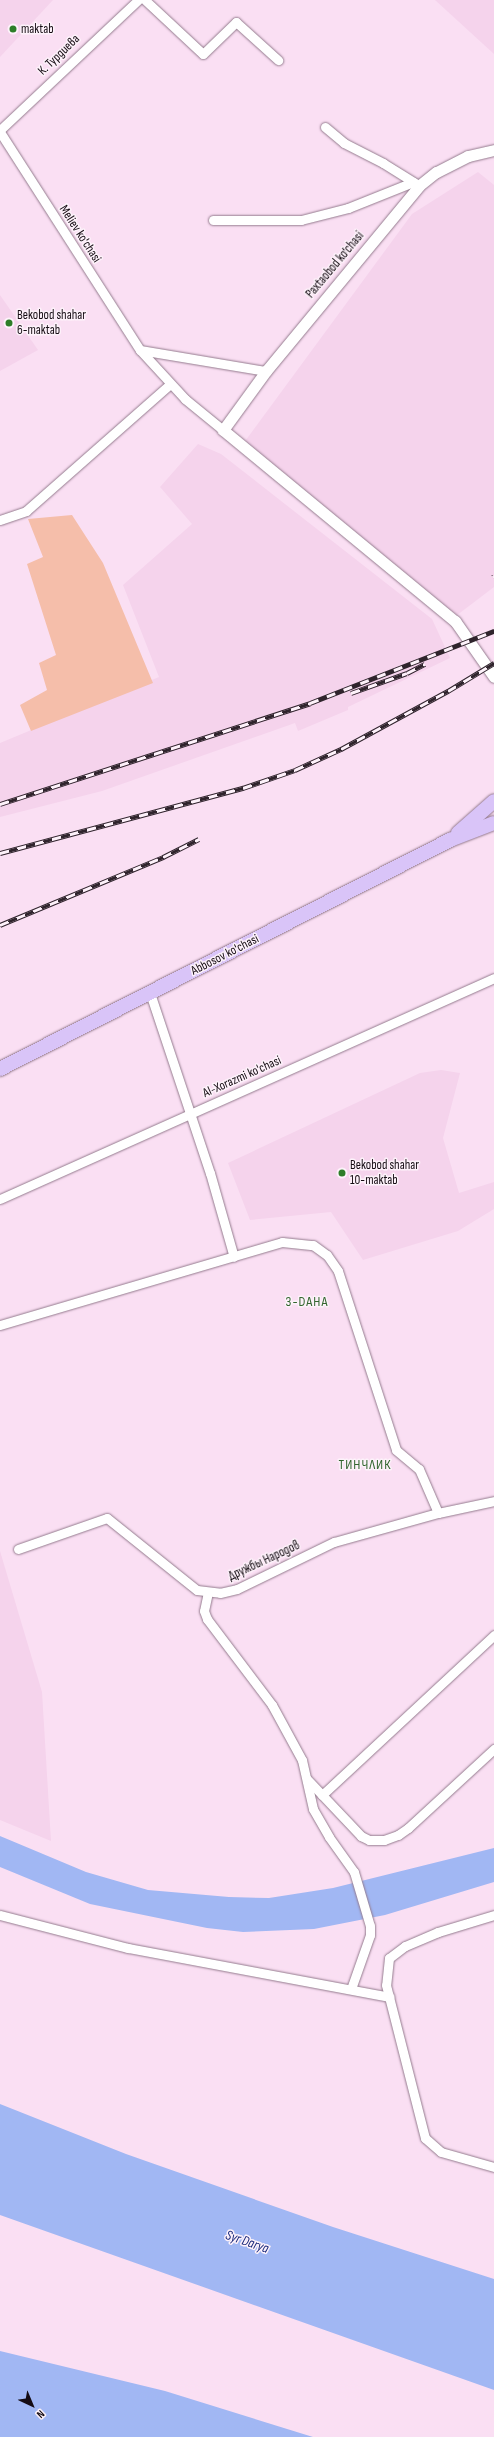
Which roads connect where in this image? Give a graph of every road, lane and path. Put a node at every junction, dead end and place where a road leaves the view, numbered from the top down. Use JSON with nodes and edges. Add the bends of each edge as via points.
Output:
{"nodes":[{"id":1,"x":138,"y":0,"type":"edge"},
{"id":2,"x":145,"y":0,"type":"edge"},
{"id":3,"x":278,"y":60,"type":"dead end"},
{"id":4,"x":325,"y":127,"type":"dead end"},
{"id":5,"x":0,"y":131,"type":"edge"},
{"id":6,"x":494,"y":150,"type":"edge"},
{"id":7,"x":416,"y":184,"type":"junction"},
{"id":8,"x":213,"y":220,"type":"dead end"},
{"id":9,"x":140,"y":350,"type":"junction"},
{"id":10,"x":266,"y":371,"type":"junction"},
{"id":11,"x":170,"y":384,"type":"junction"},
{"id":12,"x":223,"y":430,"type":"junction"},
{"id":13,"x":0,"y":520,"type":"edge"},
{"id":14,"x":494,"y":677,"type":"edge"},
{"id":15,"x":494,"y":801,"type":"edge"},
{"id":16,"x":494,"y":823,"type":"edge"},
{"id":17,"x":450,"y":840,"type":"junction"},
{"id":18,"x":494,"y":978,"type":"edge"},
{"id":19,"x":150,"y":993,"type":"junction"},
{"id":20,"x":0,"y":1069,"type":"edge"},
{"id":21,"x":190,"y":1114,"type":"junction"},
{"id":22,"x":0,"y":1199,"type":"edge"},
{"id":23,"x":234,"y":1257,"type":"junction"},
{"id":24,"x":0,"y":1326,"type":"edge"},
{"id":25,"x":494,"y":1501,"type":"edge"},
{"id":26,"x":438,"y":1513,"type":"junction"},
{"id":27,"x":18,"y":1549,"type":"dead end"},
{"id":28,"x":208,"y":1592,"type":"junction"},
{"id":29,"x":494,"y":1635,"type":"edge"},
{"id":30,"x":494,"y":1749,"type":"edge"},
{"id":31,"x":306,"y":1778,"type":"junction"},
{"id":32,"x":322,"y":1795,"type":"junction"},
{"id":33,"x":0,"y":1915,"type":"edge"},
{"id":34,"x":494,"y":1915,"type":"edge"},
{"id":35,"x":351,"y":1989,"type":"junction"},
{"id":36,"x":389,"y":1997,"type":"junction"},
{"id":37,"x":494,"y":2167,"type":"edge"}],
"edges":[{"from":1,"to":5,"type":"street","name":"К. Турдиева"},
{"from":2,"to":3,"type":"street","via":[[202,54],[236,22]]},
{"from":4,"to":7,"type":"street","via":[[344,143]]},
{"from":5,"to":9,"type":"street","name":"Meliev ko'chasi"},
{"from":6,"to":7,"type":"street","name":"Paxtaobod ko‘chasi","via":[[468,156]]},
{"from":7,"to":8,"type":"street","via":[[348,208],[301,220]]},
{"from":7,"to":10,"type":"street","name":"Paxtaobod ko‘chasi"},
{"from":9,"to":10,"type":"street"},
{"from":9,"to":11,"type":"street","name":"Meliev ko'chasi"},
{"from":10,"to":12,"type":"street","name":"Paxtaobod ko‘chasi","via":[[234,411]]},
{"from":11,"to":12,"type":"street","name":"Meliev ko'chasi"},
{"from":11,"to":13,"type":"street","via":[[26,511]]},
{"from":12,"to":14,"type":"street","via":[[455,621]]},
{"from":15,"to":17,"type":"main road","name":"Abbosov ko'chasi"},
{"from":16,"to":17,"type":"main road","name":"Abbosov ko'chasi"},
{"from":17,"to":19,"type":"main road","name":"Abbosov ko'chasi"},
{"from":18,"to":21,"type":"street","name":"Al-Xorazmi ko'chasi"},
{"from":19,"to":20,"type":"main road","name":"Abbosov ko'chasi"},
{"from":19,"to":21,"type":"street"},
{"from":21,"to":22,"type":"street","name":"Al-Xorazmi ko'chasi"},
{"from":21,"to":23,"type":"street"},
{"from":23,"to":24,"type":"street"},
{"from":23,"to":26,"type":"street","via":[[282,1242],[314,1245],[327,1255],[338,1271],[396,1450],[419,1469]]},
{"from":25,"to":26,"type":"street","name":"Дружбы Народов"},
{"from":26,"to":28,"type":"street","name":"Дружбы Народов","via":[[334,1542],[237,1589],[220,1593]]},
{"from":27,"to":28,"type":"street","name":"Дружбы Народов","via":[[107,1518],[197,1590]]},
{"from":28,"to":31,"type":"street","via":[[204,1611],[207,1619],[272,1705],[302,1760]]},
{"from":29,"to":32,"type":"street"},
{"from":30,"to":32,"type":"street","via":[[408,1828],[384,1840],[369,1840],[361,1836]]},
{"from":31,"to":32,"type":"street"},
{"from":31,"to":35,"type":"street","via":[[313,1809],[354,1872],[370,1926],[370,1935]]},
{"from":33,"to":35,"type":"street","via":[[128,1948]]},
{"from":34,"to":36,"type":"street","via":[[438,1932],[405,1946],[390,1958],[386,1985]]},
{"from":35,"to":36,"type":"street"},
{"from":36,"to":37,"type":"street","via":[[426,2138],[441,2152]]}]}
